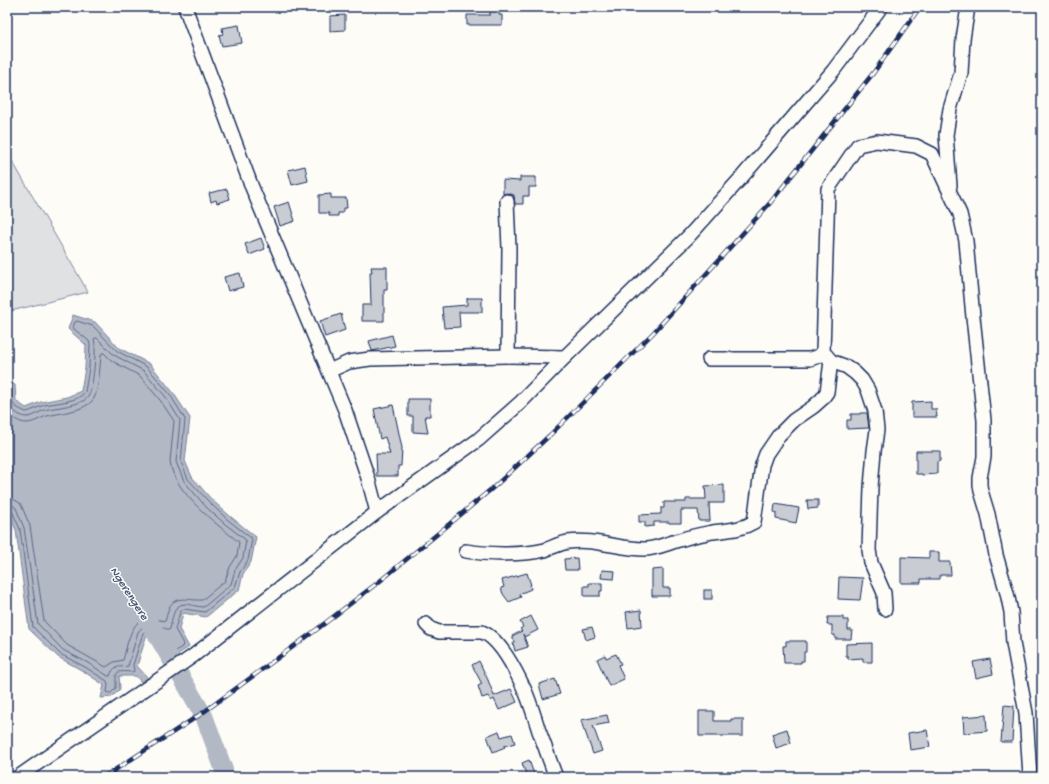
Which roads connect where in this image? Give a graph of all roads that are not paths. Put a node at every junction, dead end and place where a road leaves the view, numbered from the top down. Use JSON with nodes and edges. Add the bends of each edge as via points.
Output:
{"nodes":[{"id":1,"x":185,"y":7,"type":"edge"},
{"id":2,"x":882,"y":7,"type":"edge"},
{"id":3,"x":968,"y":7,"type":"edge"},
{"id":4,"x":951,"y":194,"type":"junction"},
{"id":5,"x":507,"y":201,"type":"dead end"},
{"id":6,"x":508,"y":356,"type":"junction"},
{"id":7,"x":827,"y":356,"type":"junction"},
{"id":8,"x":565,"y":357,"type":"junction"},
{"id":9,"x":709,"y":359,"type":"dead end"},
{"id":10,"x":329,"y":371,"type":"junction"},
{"id":11,"x":377,"y":512,"type":"junction"},
{"id":12,"x":466,"y":552,"type":"dead end"},
{"id":13,"x":885,"y":610,"type":"dead end"},
{"id":14,"x":426,"y":624,"type":"dead end"},
{"id":15,"x":18,"y":777,"type":"edge"},
{"id":16,"x":556,"y":777,"type":"edge"},
{"id":17,"x":1030,"y":777,"type":"edge"}],
"edges":[{"from":1,"to":10,"type":"street","via":[[251,185]]},
{"from":2,"to":8,"type":"street","via":[[833,71],[689,236]]},
{"from":3,"to":4,"type":"street","via":[[962,39],[961,73],[950,109],[946,135]]},
{"from":4,"to":7,"type":"street","via":[[932,154],[916,146],[877,141],[858,145],[828,189]]},
{"from":4,"to":17,"type":"street","via":[[960,214],[966,241],[984,420],[984,457],[980,485],[1008,599],[1026,713]]},
{"from":5,"to":6,"type":"street"},
{"from":6,"to":8,"type":"street"},
{"from":6,"to":10,"type":"street","via":[[370,359],[349,362]]},
{"from":7,"to":9,"type":"street","via":[[810,359]]},
{"from":7,"to":12,"type":"street","via":[[827,392],[779,435],[766,454],[762,465],[754,522],[747,526],[646,549],[586,541],[568,542],[544,550],[522,553]]},
{"from":7,"to":13,"type":"street","via":[[847,367],[862,380],[875,411],[869,550],[871,562],[884,593]]},
{"from":8,"to":11,"type":"street","via":[[520,403],[478,440]]},
{"from":10,"to":11,"type":"street","via":[[345,410]]},
{"from":11,"to":15,"type":"street","via":[[193,656]]},
{"from":14,"to":16,"type":"street","via":[[430,629],[439,632],[482,632],[493,639],[512,665],[526,693]]}]}
